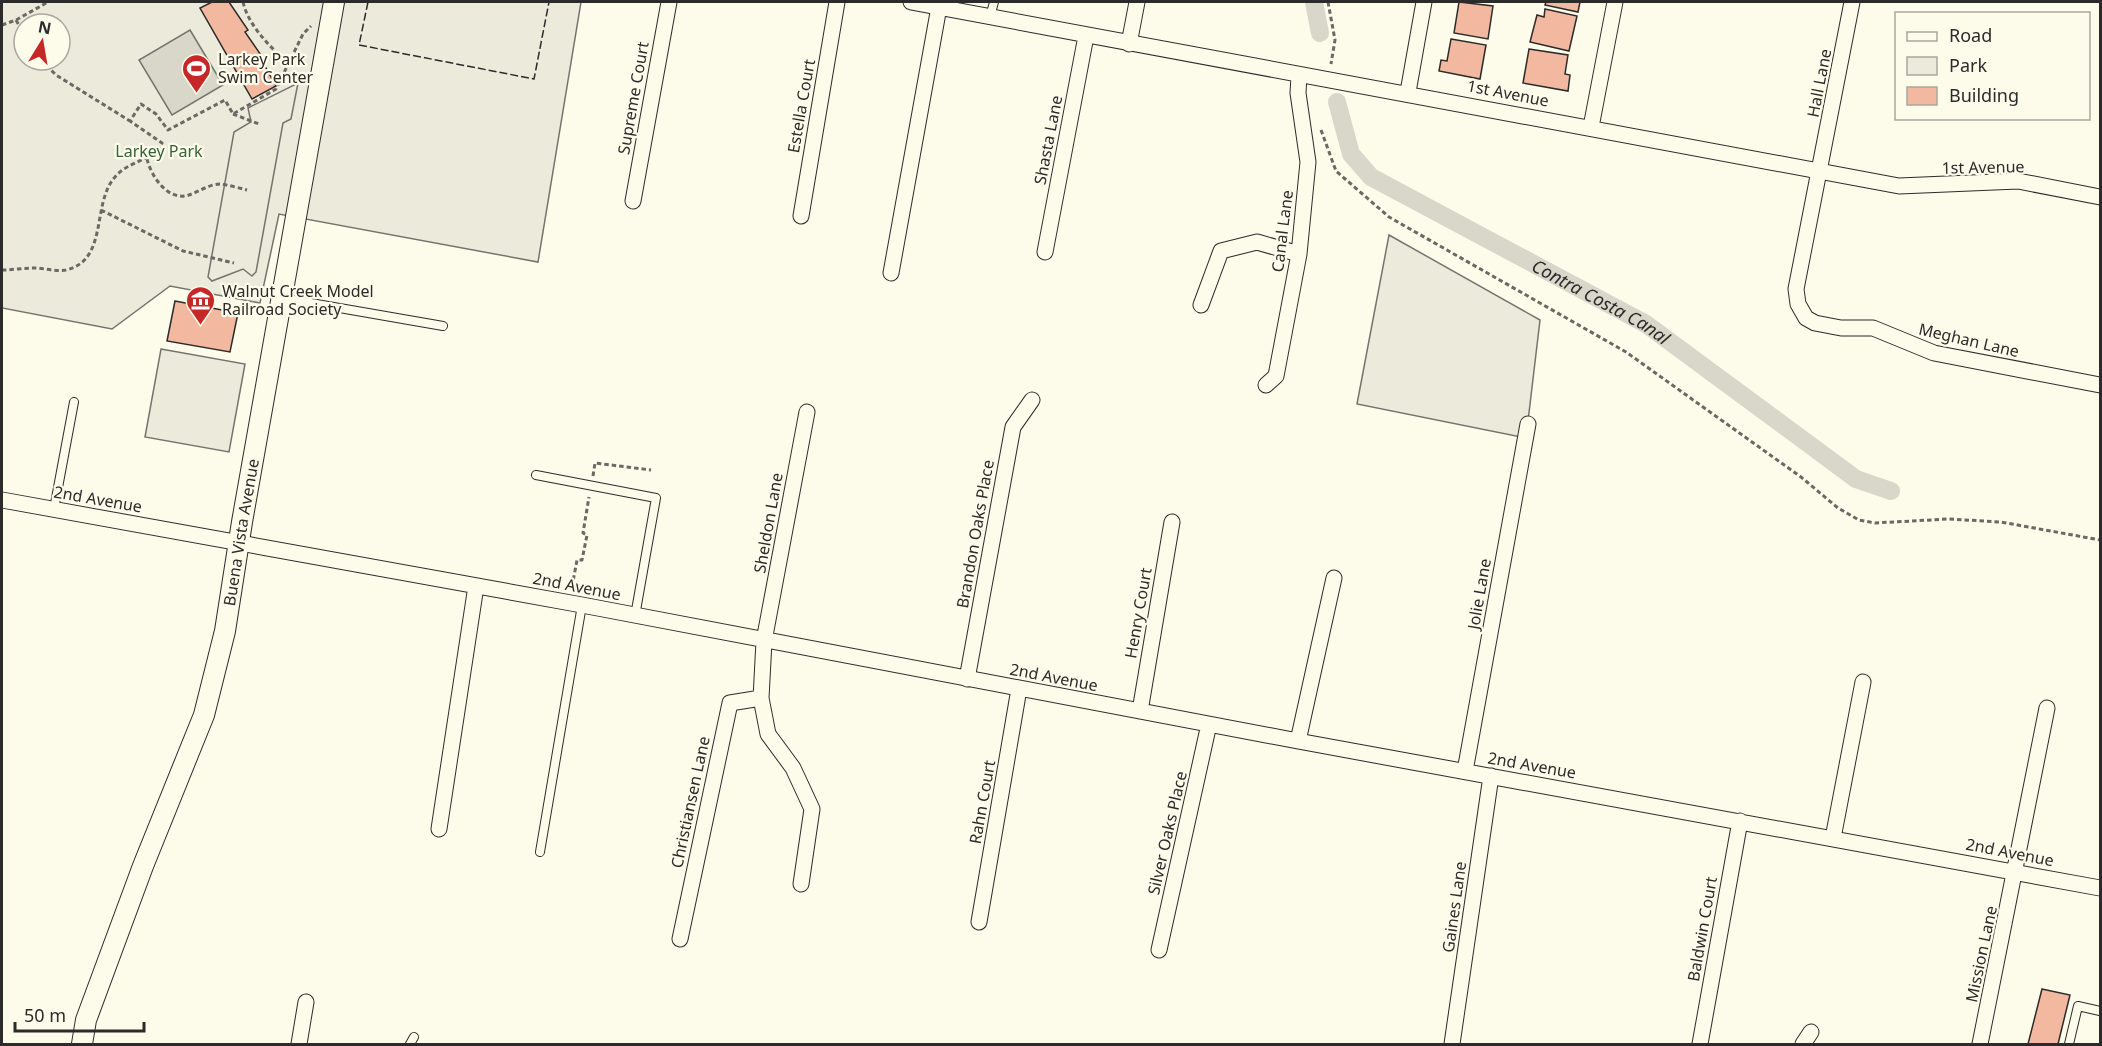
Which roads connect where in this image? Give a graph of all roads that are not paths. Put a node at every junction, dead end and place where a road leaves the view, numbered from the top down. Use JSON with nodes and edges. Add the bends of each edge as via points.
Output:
{"nodes":[{"id":1,"x":334,"y":2,"type":"edge"},
{"id":2,"x":669,"y":2,"type":"edge"},
{"id":3,"x":837,"y":2,"type":"edge"},
{"id":4,"x":912,"y":2,"type":"edge"},
{"id":5,"x":994,"y":2,"type":"edge"},
{"id":6,"x":1137,"y":2,"type":"edge"},
{"id":7,"x":1424,"y":2,"type":"edge"},
{"id":8,"x":1615,"y":2,"type":"edge"},
{"id":9,"x":1852,"y":2,"type":"edge"},
{"id":10,"x":939,"y":7,"type":"junction"},
{"id":11,"x":990,"y":17,"type":"junction"},
{"id":12,"x":1086,"y":36,"type":"junction"},
{"id":13,"x":1129,"y":44,"type":"junction"},
{"id":14,"x":1299,"y":76,"type":"junction"},
{"id":15,"x":1408,"y":92,"type":"junction"},
{"id":16,"x":1591,"y":127,"type":"junction"},
{"id":17,"x":1820,"y":171,"type":"junction"},
{"id":18,"x":2100,"y":197,"type":"edge"},
{"id":19,"x":633,"y":201,"type":"dead end"},
{"id":20,"x":801,"y":216,"type":"dead end"},
{"id":21,"x":1045,"y":252,"type":"dead end"},
{"id":22,"x":1299,"y":254,"type":"junction"},
{"id":23,"x":891,"y":273,"type":"dead end"},
{"id":24,"x":282,"y":298,"type":"junction"},
{"id":25,"x":1201,"y":305,"type":"dead end"},
{"id":26,"x":443,"y":326,"type":"dead end"},
{"id":27,"x":1266,"y":385,"type":"dead end"},
{"id":28,"x":2100,"y":385,"type":"edge"},
{"id":29,"x":1032,"y":400,"type":"dead end"},
{"id":30,"x":74,"y":402,"type":"dead end"},
{"id":31,"x":807,"y":411,"type":"dead end"},
{"id":32,"x":1528,"y":424,"type":"dead end"},
{"id":33,"x":536,"y":475,"type":"dead end"},
{"id":34,"x":2,"y":500,"type":"edge"},
{"id":35,"x":54,"y":509,"type":"junction"},
{"id":36,"x":1172,"y":522,"type":"dead end"},
{"id":37,"x":239,"y":543,"type":"junction"},
{"id":38,"x":1334,"y":578,"type":"dead end"},
{"id":39,"x":476,"y":586,"type":"junction"},
{"id":40,"x":582,"y":605,"type":"junction"},
{"id":41,"x":635,"y":616,"type":"junction"},
{"id":42,"x":765,"y":641,"type":"junction"},
{"id":43,"x":967,"y":679,"type":"junction"},
{"id":44,"x":1863,"y":682,"type":"dead end"},
{"id":45,"x":1019,"y":689,"type":"junction"},
{"id":46,"x":761,"y":698,"type":"junction"},
{"id":47,"x":2047,"y":708,"type":"dead end"},
{"id":48,"x":1140,"y":711,"type":"junction"},
{"id":49,"x":1209,"y":724,"type":"junction"},
{"id":50,"x":1298,"y":741,"type":"junction"},
{"id":51,"x":1466,"y":771,"type":"junction"},
{"id":52,"x":1491,"y":776,"type":"junction"},
{"id":53,"x":1740,"y":821,"type":"junction"},
{"id":54,"x":439,"y":829,"type":"dead end"},
{"id":55,"x":1833,"y":838,"type":"junction"},
{"id":56,"x":540,"y":852,"type":"dead end"},
{"id":57,"x":2016,"y":871,"type":"junction"},
{"id":58,"x":801,"y":884,"type":"dead end"},
{"id":59,"x":2100,"y":888,"type":"edge"},
{"id":60,"x":980,"y":922,"type":"dead end"},
{"id":61,"x":680,"y":939,"type":"dead end"},
{"id":62,"x":1159,"y":950,"type":"dead end"},
{"id":63,"x":306,"y":1002,"type":"dead end"},
{"id":64,"x":2100,"y":1011,"type":"edge"},
{"id":65,"x":82,"y":1044,"type":"edge"},
{"id":66,"x":299,"y":1044,"type":"edge"},
{"id":67,"x":1452,"y":1044,"type":"edge"},
{"id":68,"x":1700,"y":1044,"type":"edge"},
{"id":69,"x":1980,"y":1044,"type":"edge"},
{"id":70,"x":2069,"y":1044,"type":"edge"}],
"edges":[{"from":1,"to":24,"type":"street","name":"Buena Vista Avenue"},
{"from":2,"to":19,"type":"street","name":"Supreme Court"},
{"from":3,"to":20,"type":"street","name":"Estella Court"},
{"from":4,"to":10,"type":"street","name":"1st Avenue"},
{"from":5,"to":11,"type":"lane"},
{"from":6,"to":13,"type":"street"},
{"from":7,"to":15,"type":"street"},
{"from":8,"to":16,"type":"street"},
{"from":9,"to":17,"type":"street","name":"Hall Lane"},
{"from":10,"to":11,"type":"street","name":"1st Avenue"},
{"from":10,"to":23,"type":"street"},
{"from":11,"to":12,"type":"street","name":"1st Avenue"},
{"from":12,"to":13,"type":"street","name":"1st Avenue"},
{"from":12,"to":21,"type":"street","name":"Shasta Lane"},
{"from":13,"to":14,"type":"street","name":"1st Avenue"},
{"from":14,"to":15,"type":"street","name":"1st Avenue"},
{"from":14,"to":22,"type":"street","name":"Canal Lane","via":[[1308,162]]},
{"from":15,"to":16,"type":"street","name":"1st Avenue"},
{"from":16,"to":17,"type":"street","name":"1st Avenue"},
{"from":17,"to":18,"type":"street","name":"1st Avenue","via":[[1899,186],[2018,182]]},
{"from":17,"to":28,"type":"street","name":"Meghan Lane","via":[[1796,289],[1806,318],[1841,328],[1873,328],[1934,353]]},
{"from":22,"to":25,"type":"street","via":[[1257,242],[1221,251]]},
{"from":22,"to":27,"type":"street","name":"Canal Lane","via":[[1276,376]]},
{"from":24,"to":26,"type":"lane"},
{"from":24,"to":37,"type":"street","name":"Buena Vista Avenue"},
{"from":29,"to":43,"type":"street","name":"Brandon Oaks Place","via":[[1013,427]]},
{"from":30,"to":35,"type":"lane"},
{"from":31,"to":42,"type":"street","name":"Sheldon Lane"},
{"from":32,"to":51,"type":"street","name":"Jolie Lane"},
{"from":33,"to":41,"type":"lane","via":[[657,498]]},
{"from":34,"to":35,"type":"street","name":"2nd Avenue"},
{"from":35,"to":37,"type":"street","name":"2nd Avenue"},
{"from":36,"to":48,"type":"street","name":"Henry Court"},
{"from":37,"to":39,"type":"street","name":"2nd Avenue"},
{"from":37,"to":65,"type":"street","name":"Buena Vista Avenue","via":[[225,631],[204,715],[143,866],[86,1020]]},
{"from":38,"to":50,"type":"street"},
{"from":39,"to":40,"type":"street","name":"2nd Avenue"},
{"from":39,"to":54,"type":"street"},
{"from":40,"to":41,"type":"street","name":"2nd Avenue"},
{"from":40,"to":56,"type":"lane"},
{"from":41,"to":42,"type":"street","name":"2nd Avenue"},
{"from":42,"to":43,"type":"street","name":"2nd Avenue"},
{"from":42,"to":46,"type":"street","name":"Sheldon Lane"},
{"from":43,"to":45,"type":"street","name":"2nd Avenue"},
{"from":44,"to":55,"type":"street"},
{"from":45,"to":48,"type":"street","name":"2nd Avenue"},
{"from":45,"to":60,"type":"street","name":"Rahn Court"},
{"from":46,"to":58,"type":"street","name":"Sheldon Lane","via":[[768,734],[793,768],[812,809]]},
{"from":46,"to":61,"type":"street","name":"Christiansen Lane","via":[[730,703]]},
{"from":47,"to":57,"type":"street","name":"Mission Lane"},
{"from":48,"to":49,"type":"street","name":"2nd Avenue"},
{"from":49,"to":50,"type":"street","name":"2nd Avenue"},
{"from":49,"to":62,"type":"street","name":"Silver Oaks Place"},
{"from":50,"to":51,"type":"street","name":"2nd Avenue"},
{"from":51,"to":52,"type":"street","name":"2nd Avenue"},
{"from":52,"to":53,"type":"street","name":"2nd Avenue"},
{"from":52,"to":67,"type":"street","name":"Gaines Lane"},
{"from":53,"to":55,"type":"street","name":"2nd Avenue"},
{"from":53,"to":68,"type":"street","name":"Baldwin Court"},
{"from":55,"to":57,"type":"street","name":"2nd Avenue"},
{"from":57,"to":59,"type":"street","name":"2nd Avenue"},
{"from":57,"to":69,"type":"street","name":"Mission Lane"},
{"from":63,"to":66,"type":"street"},
{"from":64,"to":70,"type":"lane","via":[[2078,1006]]}]}
